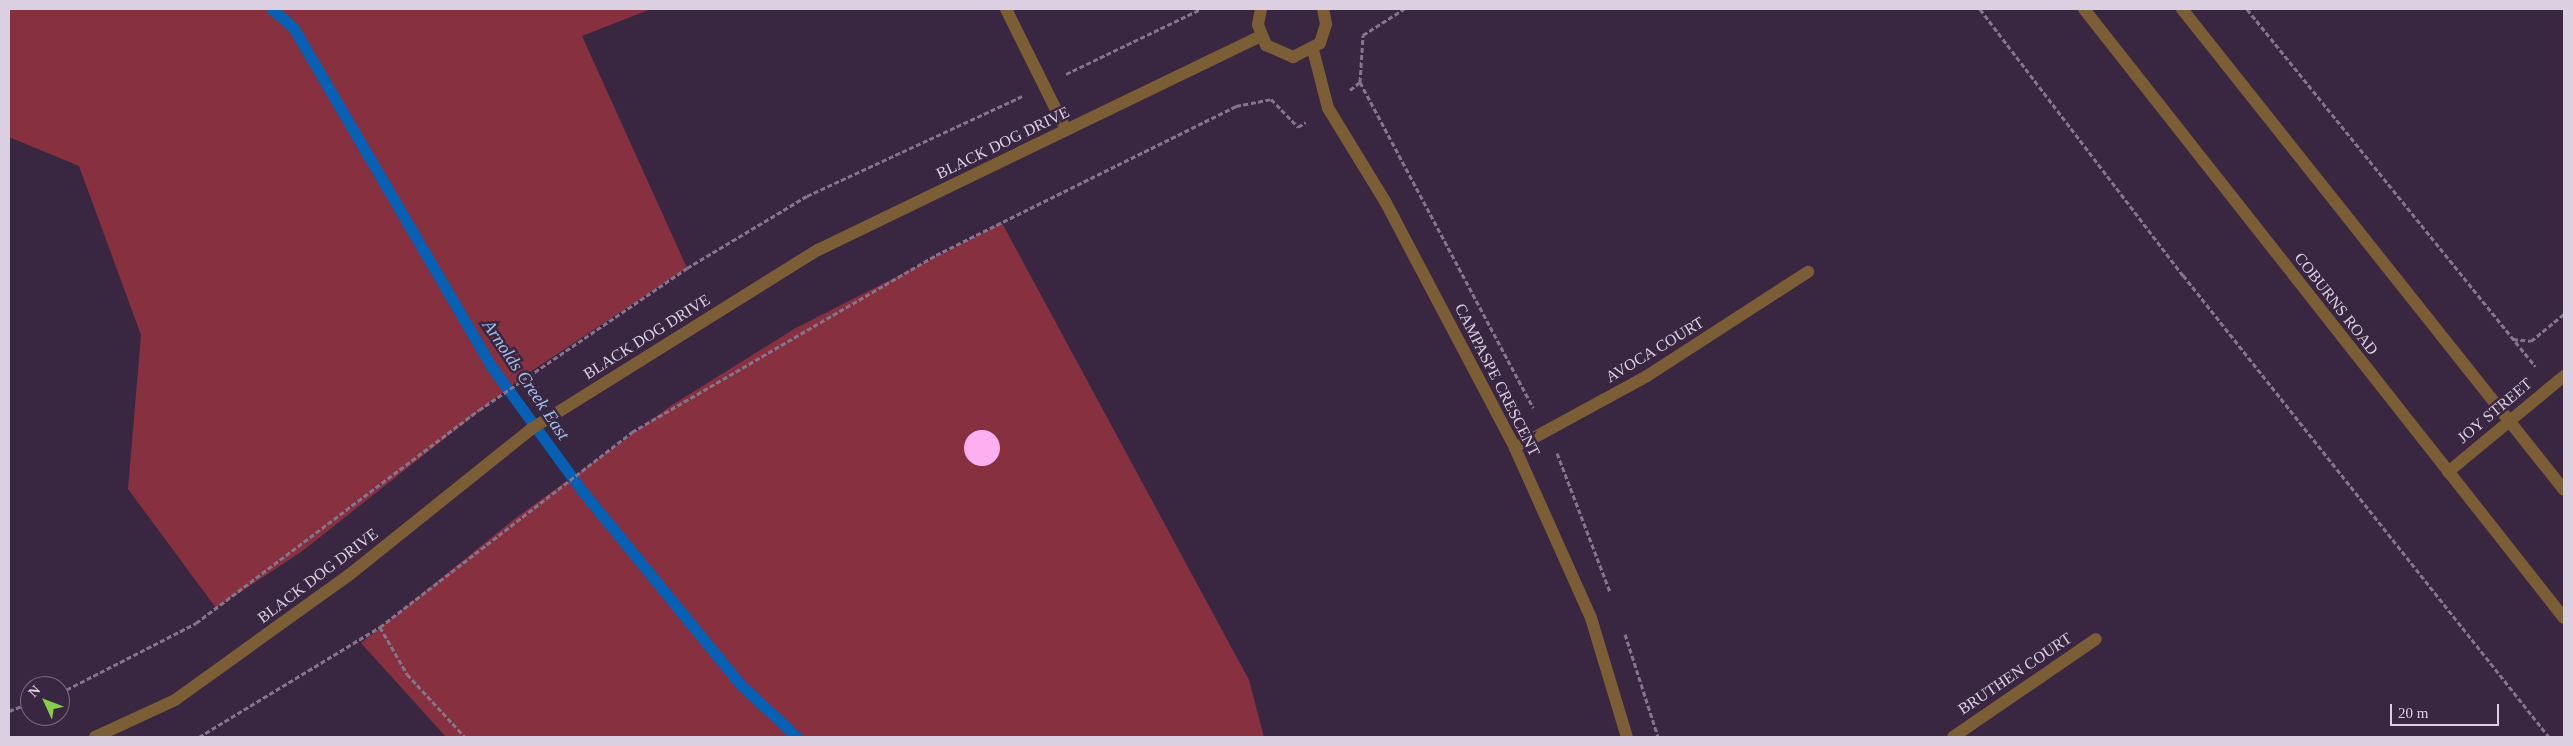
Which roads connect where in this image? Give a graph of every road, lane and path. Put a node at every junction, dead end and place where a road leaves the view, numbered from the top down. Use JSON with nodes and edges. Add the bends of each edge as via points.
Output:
{"nodes":[{"id":1,"x":1006,"y":9,"type":"edge"},
{"id":2,"x":1201,"y":9,"type":"edge"},
{"id":3,"x":1261,"y":9,"type":"edge"},
{"id":4,"x":1323,"y":9,"type":"edge"},
{"id":5,"x":1404,"y":9,"type":"edge"},
{"id":6,"x":1980,"y":9,"type":"edge"},
{"id":7,"x":2084,"y":9,"type":"edge"},
{"id":8,"x":2182,"y":9,"type":"edge"},
{"id":9,"x":2247,"y":9,"type":"edge"},
{"id":10,"x":1260,"y":36,"type":"junction"},
{"id":11,"x":1313,"y":50,"type":"junction"},
{"id":12,"x":1044,"y":85,"type":"junction"},
{"id":13,"x":1328,"y":108,"type":"junction"},
{"id":14,"x":1066,"y":130,"type":"junction"},
{"id":15,"x":1808,"y":272,"type":"dead end"},
{"id":16,"x":2564,"y":314,"type":"edge"},
{"id":17,"x":2513,"y":339,"type":"junction"},
{"id":18,"x":2564,"y":376,"type":"edge"},
{"id":19,"x":2551,"y":386,"type":"junction"},
{"id":20,"x":2508,"y":420,"type":"junction"},
{"id":21,"x":1515,"y":448,"type":"junction"},
{"id":22,"x":2448,"y":472,"type":"junction"},
{"id":23,"x":2564,"y":490,"type":"edge"},
{"id":24,"x":2564,"y":618,"type":"edge"},
{"id":25,"x":380,"y":627,"type":"junction"},
{"id":26,"x":2096,"y":639,"type":"dead end"},
{"id":27,"x":70,"y":688,"type":"edge"},
{"id":28,"x":94,"y":737,"type":"edge"},
{"id":29,"x":199,"y":737,"type":"edge"},
{"id":30,"x":465,"y":737,"type":"edge"},
{"id":31,"x":1627,"y":737,"type":"edge"},
{"id":32,"x":1953,"y":737,"type":"edge"},
{"id":33,"x":2549,"y":737,"type":"edge"}],
"edges":[{"from":1,"to":12,"type":"street"},
{"from":2,"to":12,"type":"path"},
{"from":3,"to":10,"type":"street"},
{"from":4,"to":11,"type":"street","via":[[1325,34]]},
{"from":5,"to":13,"type":"path","via":[[1363,35],[1360,82]]},
{"from":6,"to":33,"type":"path","via":[[2183,275]]},
{"from":7,"to":22,"type":"street","name":"COBURNS ROAD"},
{"from":8,"to":20,"type":"street"},
{"from":9,"to":17,"type":"path"},
{"from":10,"to":11,"type":"street","via":[[1283,56]]},
{"from":10,"to":14,"type":"street","name":"BLACK DOG DRIVE"},
{"from":11,"to":13,"type":"street","name":"CAMPASPE CRESCENT"},
{"from":12,"to":14,"type":"street"},
{"from":12,"to":27,"type":"path","via":[[807,196],[662,284],[488,404],[196,623]]},
{"from":13,"to":21,"type":"street","name":"CAMPASPE CRESCENT","via":[[1386,203]]},
{"from":13,"to":25,"type":"path","via":[[1298,127],[1271,99],[1236,106],[936,255],[632,432]]},
{"from":14,"to":28,"type":"street","name":"BLACK DOG DRIVE","via":[[818,250],[574,401],[349,576],[175,700]]},
{"from":15,"to":21,"type":"street","name":"AVOCA COURT","via":[[1647,376]]},
{"from":16,"to":17,"type":"path","via":[[2531,341]]},
{"from":17,"to":19,"type":"path"},
{"from":18,"to":19,"type":"street","name":"JOY STREET"},
{"from":19,"to":20,"type":"street","name":"JOY STREET"},
{"from":20,"to":22,"type":"street","name":"JOY STREET"},
{"from":20,"to":23,"type":"street"},
{"from":21,"to":31,"type":"street","name":"CAMPASPE CRESCENT","via":[[1591,618]]},
{"from":22,"to":24,"type":"street","name":"COBURNS ROAD"},
{"from":25,"to":29,"type":"path"},
{"from":25,"to":30,"type":"path","via":[[407,674]]},
{"from":26,"to":32,"type":"street","name":"BRUTHEN COURT"}]}
